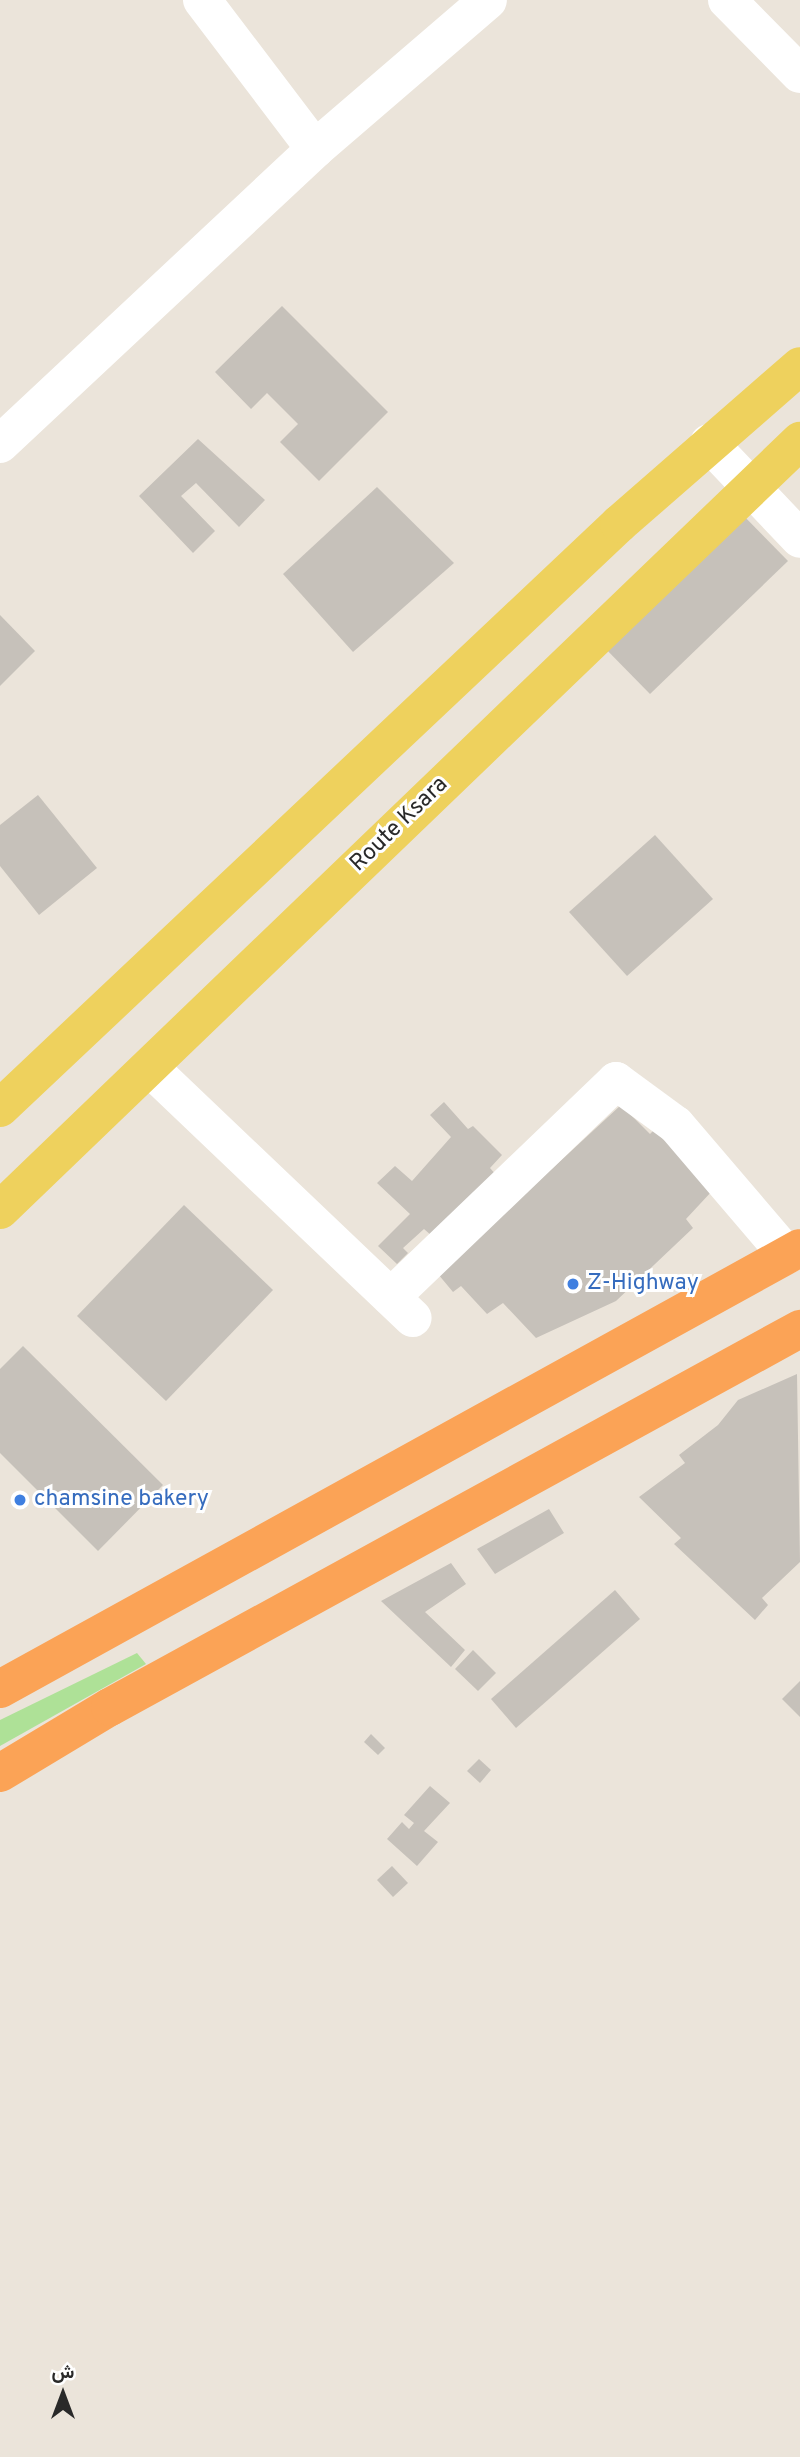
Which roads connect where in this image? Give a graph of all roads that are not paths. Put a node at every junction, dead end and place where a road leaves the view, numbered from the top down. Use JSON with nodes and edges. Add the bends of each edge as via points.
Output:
{"nodes":[{"id":1,"x":202,"y":0,"type":"edge"},
{"id":2,"x":488,"y":0,"type":"edge"},
{"id":3,"x":727,"y":0,"type":"edge"},
{"id":4,"x":800,"y":74,"type":"edge"},
{"id":5,"x":315,"y":149,"type":"junction"},
{"id":6,"x":800,"y":366,"type":"edge"},
{"id":7,"x":800,"y":441,"type":"edge"},
{"id":8,"x":709,"y":443,"type":"junction"},
{"id":9,"x":0,"y":444,"type":"edge"},
{"id":10,"x":751,"y":487,"type":"junction"},
{"id":11,"x":800,"y":539,"type":"edge"},
{"id":12,"x":149,"y":1067,"type":"junction"},
{"id":13,"x":0,"y":1108,"type":"edge"},
{"id":14,"x":0,"y":1210,"type":"edge"},
{"id":15,"x":793,"y":1252,"type":"edge"},
{"id":16,"x":800,"y":1329,"type":"edge"},
{"id":17,"x":0,"y":1689,"type":"edge"},
{"id":18,"x":0,"y":1773,"type":"edge"}],
"edges":[{"from":1,"to":5,"type":"street"},
{"from":2,"to":5,"type":"street"},
{"from":3,"to":4,"type":"street"},
{"from":5,"to":9,"type":"street"},
{"from":6,"to":8,"type":"main road"},
{"from":7,"to":10,"type":"main road","name":"Route Ksara"},
{"from":8,"to":10,"type":"street"},
{"from":8,"to":13,"type":"main road"},
{"from":10,"to":11,"type":"street"},
{"from":10,"to":12,"type":"main road","name":"Route Ksara"},
{"from":12,"to":14,"type":"main road","name":"Route Ksara"},
{"from":12,"to":15,"type":"street","via":[[402,1308],[616,1081],[676,1125]]},
{"from":15,"to":17,"type":"highway"},
{"from":16,"to":18,"type":"highway","via":[[110,1707]]}]}
